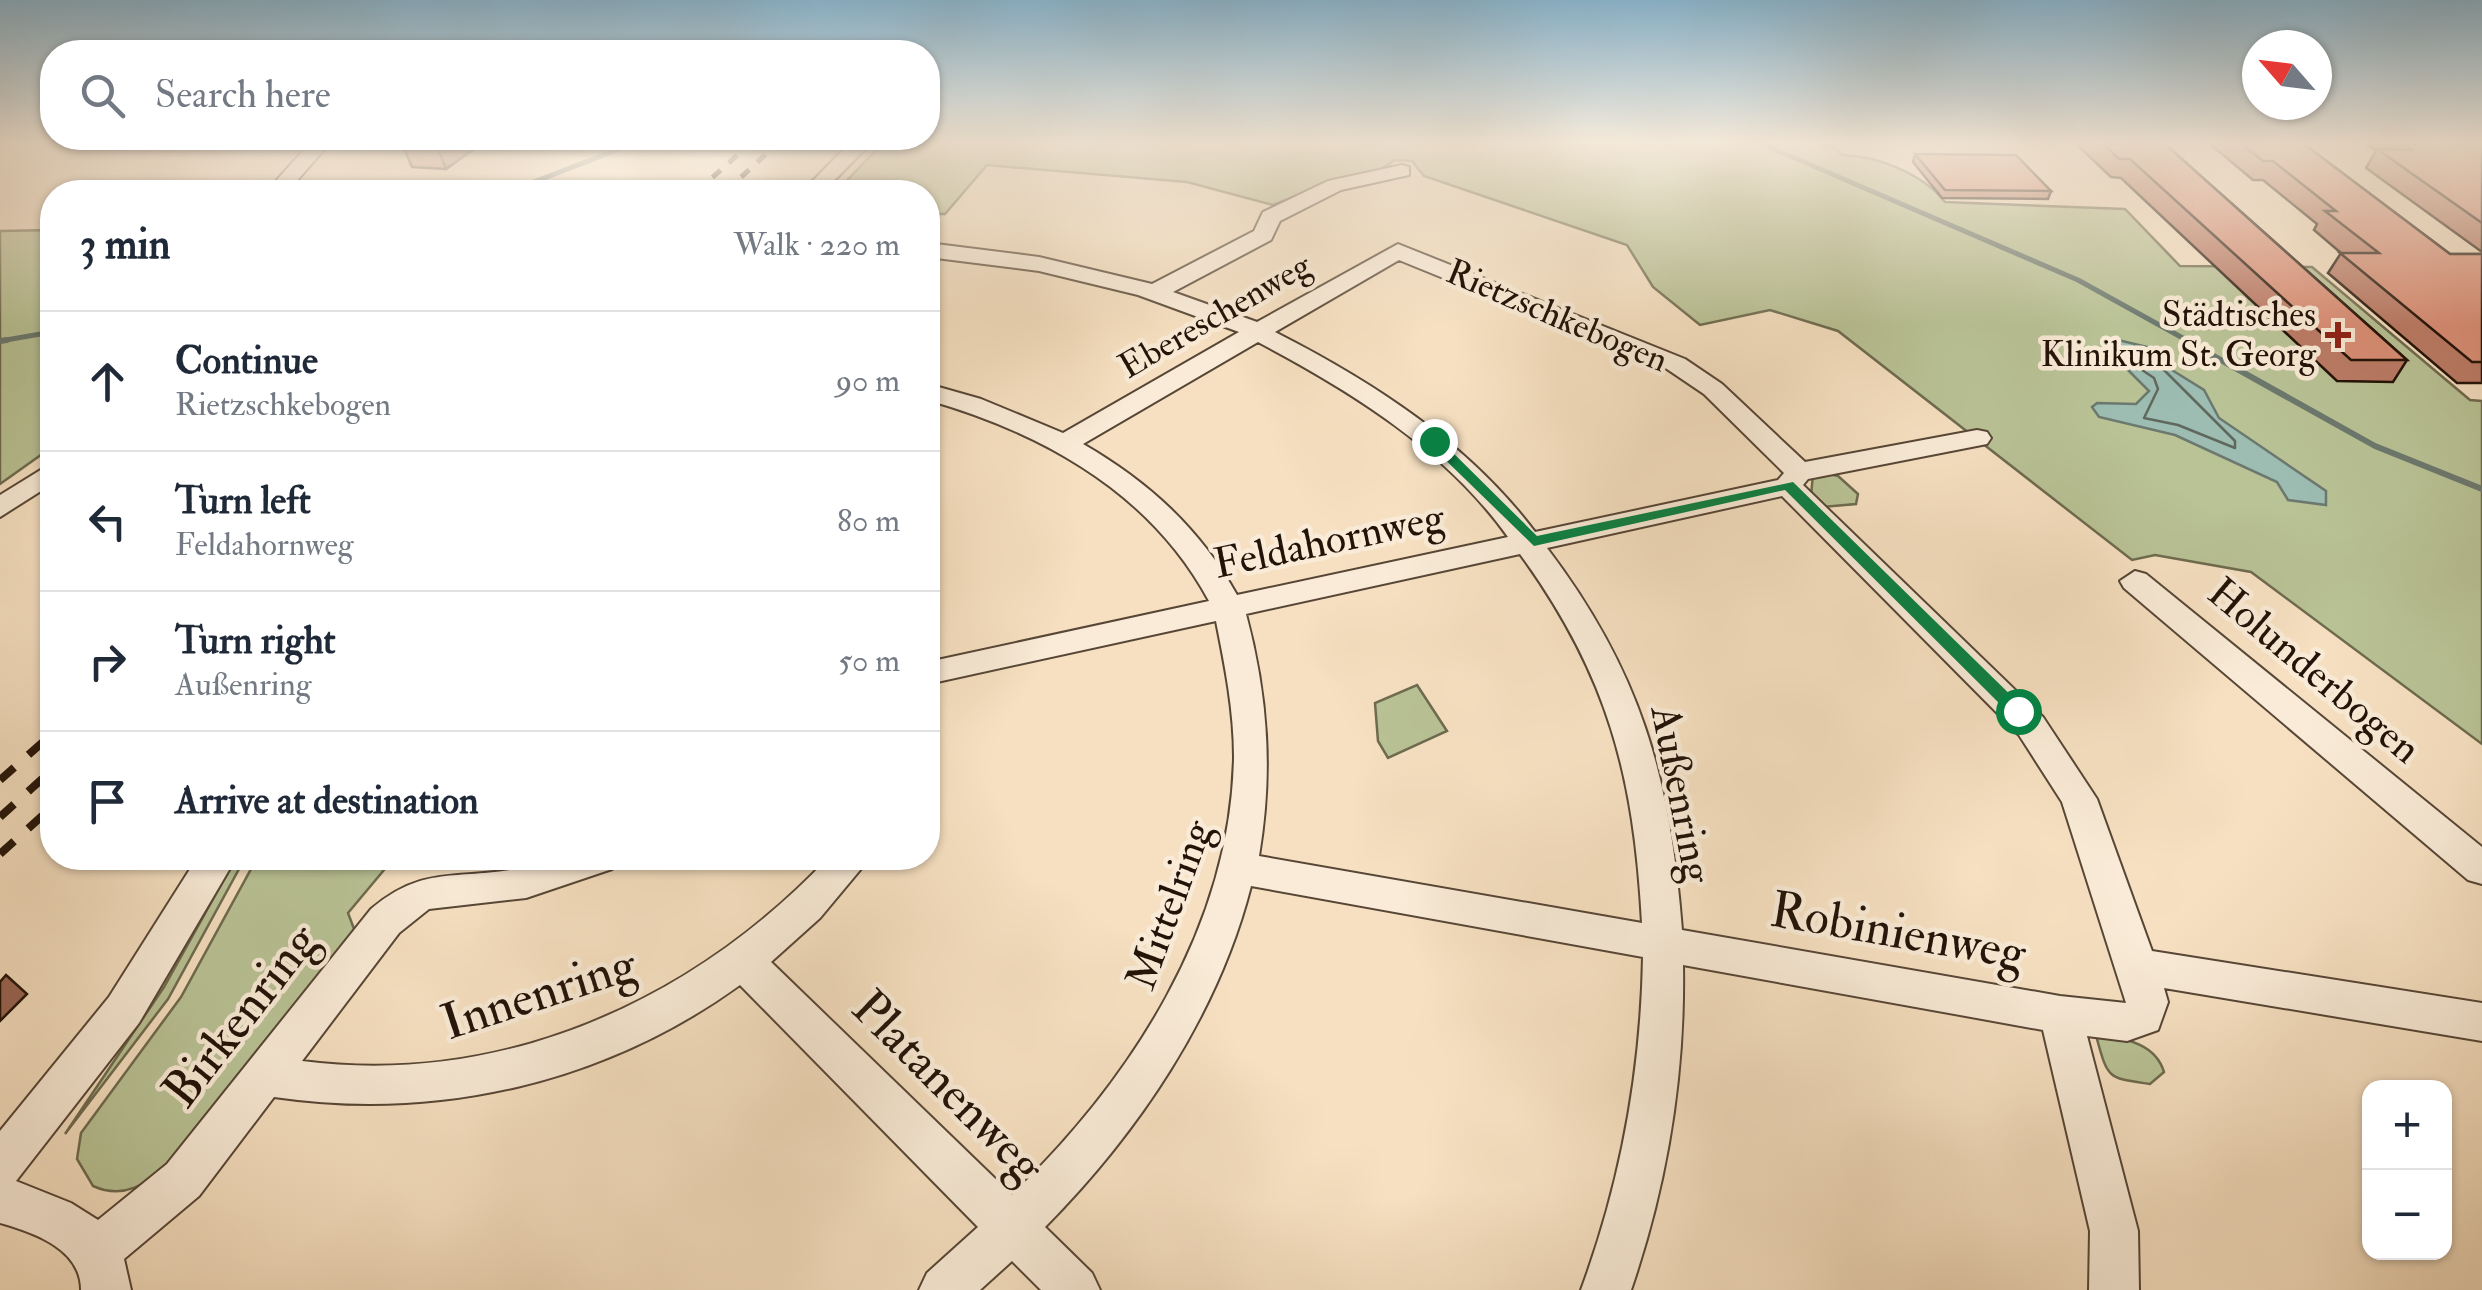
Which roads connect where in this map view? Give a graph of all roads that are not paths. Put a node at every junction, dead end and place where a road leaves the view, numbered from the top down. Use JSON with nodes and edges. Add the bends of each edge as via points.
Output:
{"nodes":[{"id":1,"x":1296,"y":204,"type":"edge"},
{"id":2,"x":940,"y":251,"type":"edge"},
{"id":3,"x":1398,"y":251,"type":"joint"},
{"id":4,"x":1155,"y":292,"type":"junction"},
{"id":5,"x":1258,"y":333,"type":"junction"},
{"id":6,"x":940,"y":396,"type":"edge"},
{"id":7,"x":1977,"y":438,"type":"dead end"},
{"id":8,"x":1068,"y":442,"type":"junction"},
{"id":9,"x":1794,"y":479,"type":"junction"},
{"id":10,"x":40,"y":480,"type":"edge"},
{"id":11,"x":0,"y":508,"type":"edge"},
{"id":12,"x":1534,"y":542,"type":"junction"},
{"id":13,"x":2135,"y":580,"type":"dead end"},
{"id":14,"x":1226,"y":605,"type":"junction"},
{"id":15,"x":940,"y":669,"type":"edge"},
{"id":16,"x":1238,"y":868,"type":"junction"},
{"id":17,"x":2482,"y":869,"type":"edge"},
{"id":18,"x":210,"y":870,"type":"edge"},
{"id":19,"x":568,"y":870,"type":"edge"},
{"id":20,"x":840,"y":870,"type":"edge"},
{"id":21,"x":1664,"y":944,"type":"junction"},
{"id":22,"x":745,"y":963,"type":"junction"},
{"id":23,"x":2137,"y":966,"type":"junction"},
{"id":24,"x":2060,"y":1015,"type":"junction"},
{"id":25,"x":2482,"y":1022,"type":"edge"},
{"id":26,"x":264,"y":1076,"type":"junction"},
{"id":27,"x":0,"y":1166,"type":"edge"},
{"id":28,"x":0,"y":1200,"type":"edge"},
{"id":29,"x":1013,"y":1229,"type":"junction"},
{"id":30,"x":103,"y":1270,"type":"edge"},
{"id":31,"x":944,"y":1290,"type":"edge"},
{"id":32,"x":1075,"y":1290,"type":"edge"},
{"id":33,"x":1606,"y":1290,"type":"edge"},
{"id":34,"x":2114,"y":1290,"type":"edge"}],
"edges":[{"from":1,"to":4,"type":"street","via":[[1271,217],[1262,236]]},
{"from":2,"to":4,"type":"street","name":"Außenring","via":[[1022,260]]},
{"from":3,"to":5,"type":"street","name":"Ebereschenweg"},
{"from":3,"to":9,"type":"street","name":"Rietzschkebogen","via":[[1676,364],[1713,390]]},
{"from":4,"to":5,"type":"street","name":"Außenring"},
{"from":5,"to":8,"type":"street","name":"Ebereschenweg"},
{"from":5,"to":12,"type":"street","name":"Außenring","via":[[1342,374],[1403,416]]},
{"from":6,"to":8,"type":"street","name":"Mittelring"},
{"from":7,"to":9,"type":"street","name":"Feldahornweg"},
{"from":8,"to":14,"type":"street","name":"Mittelring","via":[[1156,509],[1191,548]]},
{"from":9,"to":12,"type":"street","name":"Feldahornweg"},
{"from":9,"to":23,"type":"street","name":"Rietzschkebogen","via":[[2031,726],[2079,799]]},
{"from":10,"to":11,"type":"street"},
{"from":12,"to":14,"type":"street","name":"Feldahornweg"},
{"from":12,"to":21,"type":"street","name":"Außenring","via":[[1576,607],[1624,706],[1652,826]]},
{"from":13,"to":17,"type":"street","name":"Holunderbogen"},
{"from":14,"to":15,"type":"street","name":"Feldahornweg"},
{"from":14,"to":16,"type":"street","name":"Mittelring","via":[[1253,730],[1249,818]]},
{"from":16,"to":21,"type":"street","name":"Robinienweg"},
{"from":16,"to":29,"type":"street","name":"Mittelring","via":[[1198,976],[1162,1044],[1096,1138]]},
{"from":18,"to":27,"type":"street","via":[[124,1010]]},
{"from":19,"to":26,"type":"street","name":"Birkenring","via":[[504,887],[438,887],[409,898]]},
{"from":20,"to":22,"type":"street","name":"Innenring"},
{"from":21,"to":24,"type":"street","name":"Robinienweg"},
{"from":21,"to":33,"type":"street","name":"Außenring","via":[[1664,1011],[1650,1128]]},
{"from":22,"to":26,"type":"street","name":"Innenring","via":[[657,1015],[510,1070],[390,1087]]},
{"from":22,"to":29,"type":"street","name":"Platanenweg"},
{"from":23,"to":24,"type":"street","name":"Robinienweg","via":[[2148,1002],[2143,1017],[2128,1022]]},
{"from":23,"to":25,"type":"street"},
{"from":24,"to":34,"type":"street","via":[[2114,1230]]},
{"from":26,"to":30,"type":"street","name":"Birkenring"},
{"from":28,"to":30,"type":"street","via":[[62,1226]]},
{"from":29,"to":31,"type":"street","name":"Mittelring"},
{"from":29,"to":32,"type":"street","name":"Platanenweg"}]}
